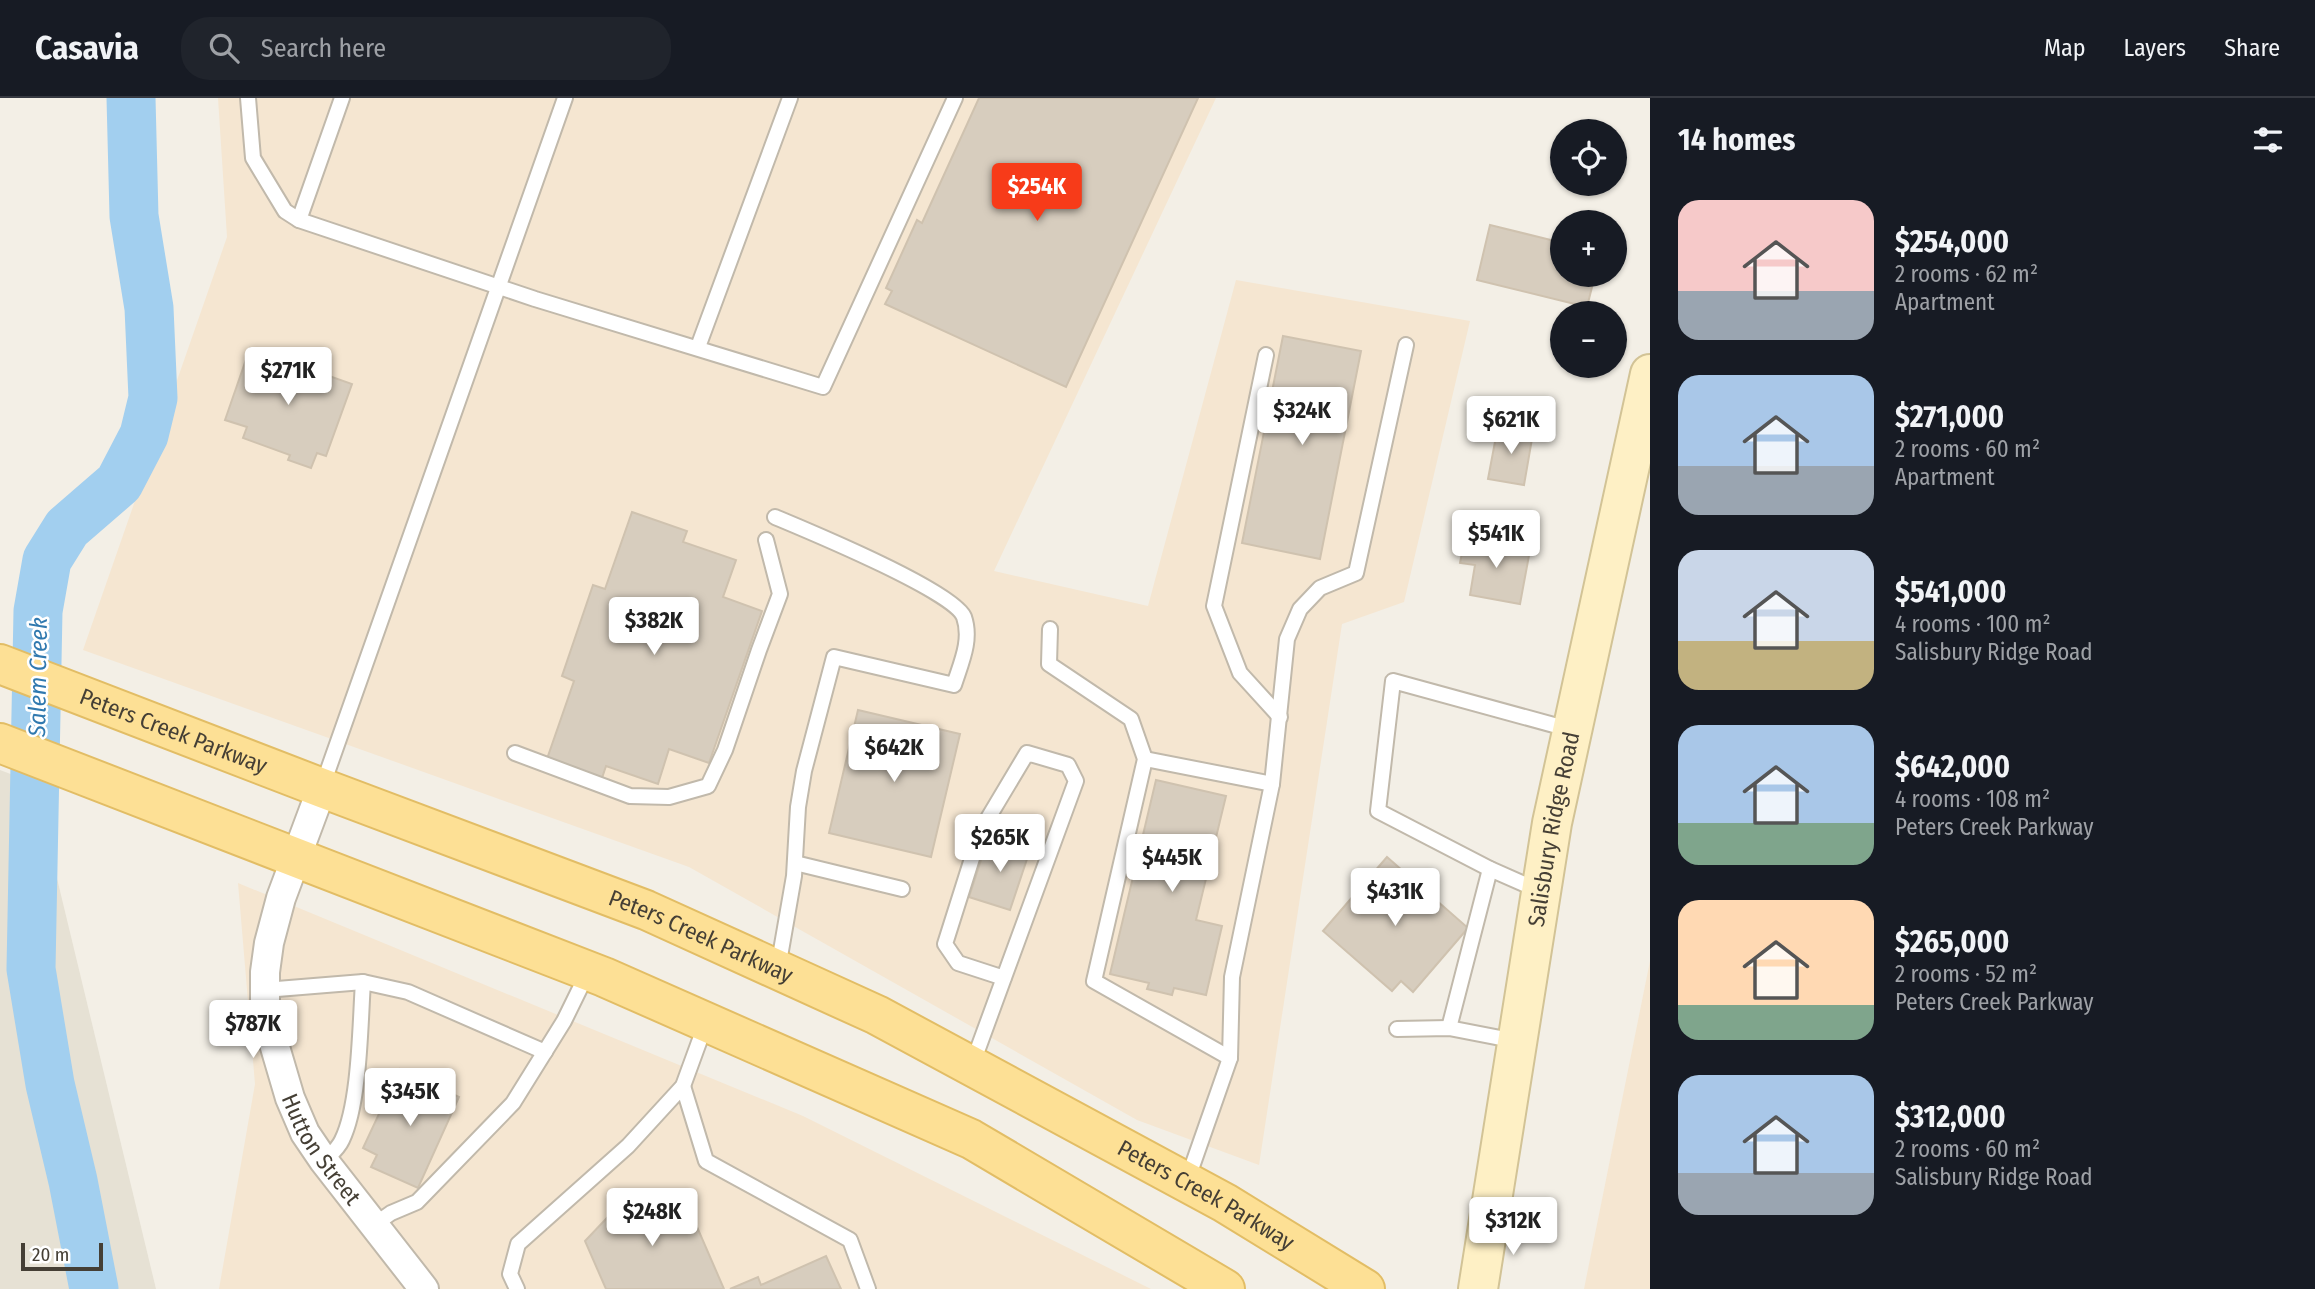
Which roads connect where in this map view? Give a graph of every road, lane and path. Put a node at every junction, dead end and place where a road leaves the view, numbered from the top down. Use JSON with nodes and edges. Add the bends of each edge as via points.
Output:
{"nodes":[{"id":1,"x":248,"y":98,"type":"edge"},
{"id":2,"x":342,"y":98,"type":"edge"},
{"id":3,"x":565,"y":98,"type":"edge"},
{"id":4,"x":790,"y":98,"type":"edge"},
{"id":5,"x":955,"y":98,"type":"edge"},
{"id":6,"x":299,"y":220,"type":"junction"},
{"id":7,"x":499,"y":287,"type":"junction"},
{"id":8,"x":1406,"y":345,"type":"dead end"},
{"id":9,"x":698,"y":348,"type":"junction"},
{"id":10,"x":1266,"y":355,"type":"dead end"},
{"id":11,"x":1650,"y":374,"type":"edge"},
{"id":12,"x":775,"y":517,"type":"dead end"},
{"id":13,"x":766,"y":540,"type":"dead end"},
{"id":14,"x":1050,"y":629,"type":"dead end"},
{"id":15,"x":0,"y":664,"type":"edge"},
{"id":16,"x":1280,"y":718,"type":"junction"},
{"id":17,"x":1572,"y":730,"type":"junction"},
{"id":18,"x":0,"y":743,"type":"edge"},
{"id":19,"x":514,"y":754,"type":"dead end"},
{"id":20,"x":1145,"y":759,"type":"junction"},
{"id":21,"x":1272,"y":784,"type":"junction"},
{"id":22,"x":322,"y":788,"type":"junction"},
{"id":23,"x":296,"y":857,"type":"junction"},
{"id":24,"x":795,"y":863,"type":"junction"},
{"id":25,"x":1490,"y":869,"type":"junction"},
{"id":26,"x":902,"y":889,"type":"dead end"},
{"id":27,"x":1541,"y":891,"type":"junction"},
{"id":28,"x":778,"y":970,"type":"junction"},
{"id":29,"x":588,"y":971,"type":"junction"},
{"id":30,"x":1004,"y":978,"type":"junction"},
{"id":31,"x":363,"y":982,"type":"junction"},
{"id":32,"x":265,"y":990,"type":"junction"},
{"id":33,"x":706,"y":1022,"type":"junction"},
{"id":34,"x":1449,"y":1028,"type":"junction"},
{"id":35,"x":1397,"y":1029,"type":"dead end"},
{"id":36,"x":1517,"y":1041,"type":"junction"},
{"id":37,"x":545,"y":1052,"type":"junction"},
{"id":38,"x":1230,"y":1058,"type":"junction"},
{"id":39,"x":972,"y":1066,"type":"junction"},
{"id":40,"x":683,"y":1086,"type":"junction"},
{"id":41,"x":324,"y":1161,"type":"junction"},
{"id":42,"x":1187,"y":1182,"type":"junction"},
{"id":43,"x":374,"y":1225,"type":"junction"},
{"id":44,"x":424,"y":1289,"type":"edge"},
{"id":45,"x":517,"y":1289,"type":"edge"},
{"id":46,"x":868,"y":1289,"type":"edge"},
{"id":47,"x":1224,"y":1289,"type":"edge"},
{"id":48,"x":1365,"y":1289,"type":"edge"},
{"id":49,"x":1478,"y":1289,"type":"edge"}],
"edges":[{"from":1,"to":6,"type":"lane","via":[[253,158],[285,211]]},
{"from":2,"to":6,"type":"lane"},
{"from":3,"to":7,"type":"lane"},
{"from":4,"to":9,"type":"lane"},
{"from":5,"to":9,"type":"lane","via":[[822,387]]},
{"from":6,"to":7,"type":"lane"},
{"from":7,"to":9,"type":"lane"},
{"from":7,"to":22,"type":"lane"},
{"from":8,"to":16,"type":"lane","via":[[1356,573],[1320,588],[1300,609],[1287,639]]},
{"from":10,"to":16,"type":"lane","via":[[1214,606],[1240,673]]},
{"from":11,"to":17,"type":"street","name":"Salisbury Ridge Road"},
{"from":12,"to":24,"type":"lane","via":[[952,603],[963,615],[967,642],[954,685],[834,657],[804,771]]},
{"from":13,"to":19,"type":"lane","via":[[780,594],[725,751],[708,786],[669,797],[630,796]]},
{"from":14,"to":20,"type":"lane","via":[[1049,664],[1131,719]]},
{"from":15,"to":22,"type":"main road","name":"Peters Creek Parkway"},
{"from":16,"to":21,"type":"lane"},
{"from":17,"to":25,"type":"lane","via":[[1392,681],[1378,811]]},
{"from":17,"to":27,"type":"street","name":"Salisbury Ridge Road"},
{"from":18,"to":23,"type":"main road"},
{"from":20,"to":21,"type":"lane"},
{"from":20,"to":38,"type":"lane","via":[[1094,981]]},
{"from":21,"to":38,"type":"lane","via":[[1232,976]]},
{"from":22,"to":23,"type":"street","name":"Hutton Street"},
{"from":22,"to":28,"type":"main road","name":"Peters Creek Parkway","via":[[646,910]]},
{"from":23,"to":29,"type":"main road"},
{"from":23,"to":32,"type":"street","name":"Hutton Street","via":[[269,943]]},
{"from":24,"to":26,"type":"lane"},
{"from":24,"to":28,"type":"lane"},
{"from":25,"to":27,"type":"lane"},
{"from":25,"to":34,"type":"lane"},
{"from":27,"to":36,"type":"street","name":"Salisbury Ridge Road"},
{"from":28,"to":39,"type":"main road","name":"Peters Creek Parkway","via":[[877,1015]]},
{"from":29,"to":33,"type":"main road"},
{"from":29,"to":37,"type":"lane"},
{"from":30,"to":30,"type":"lane","via":[[1076,781],[1068,765],[1027,753],[981,830],[945,944],[958,963]]},
{"from":30,"to":39,"type":"lane"},
{"from":31,"to":32,"type":"lane"},
{"from":31,"to":37,"type":"lane","via":[[408,992]]},
{"from":31,"to":41,"type":"lane","via":[[350,1114],[342,1140]]},
{"from":32,"to":41,"type":"street","name":"Hutton Street","via":[[265,1013],[290,1098]]},
{"from":33,"to":40,"type":"lane"},
{"from":33,"to":47,"type":"main road","via":[[971,1139]]},
{"from":34,"to":35,"type":"lane"},
{"from":34,"to":36,"type":"lane"},
{"from":36,"to":49,"type":"street","name":"Salisbury Ridge Road"},
{"from":37,"to":43,"type":"lane","via":[[513,1103],[417,1202]]},
{"from":38,"to":42,"type":"lane"},
{"from":39,"to":42,"type":"main road","name":"Peters Creek Parkway"},
{"from":40,"to":45,"type":"lane","via":[[628,1146],[518,1244],[510,1274]]},
{"from":40,"to":46,"type":"lane","via":[[706,1161],[850,1240]]},
{"from":41,"to":43,"type":"street","name":"Hutton Street"},
{"from":42,"to":48,"type":"main road","name":"Peters Creek Parkway"},
{"from":43,"to":44,"type":"street","name":"Hutton Street"}]}
